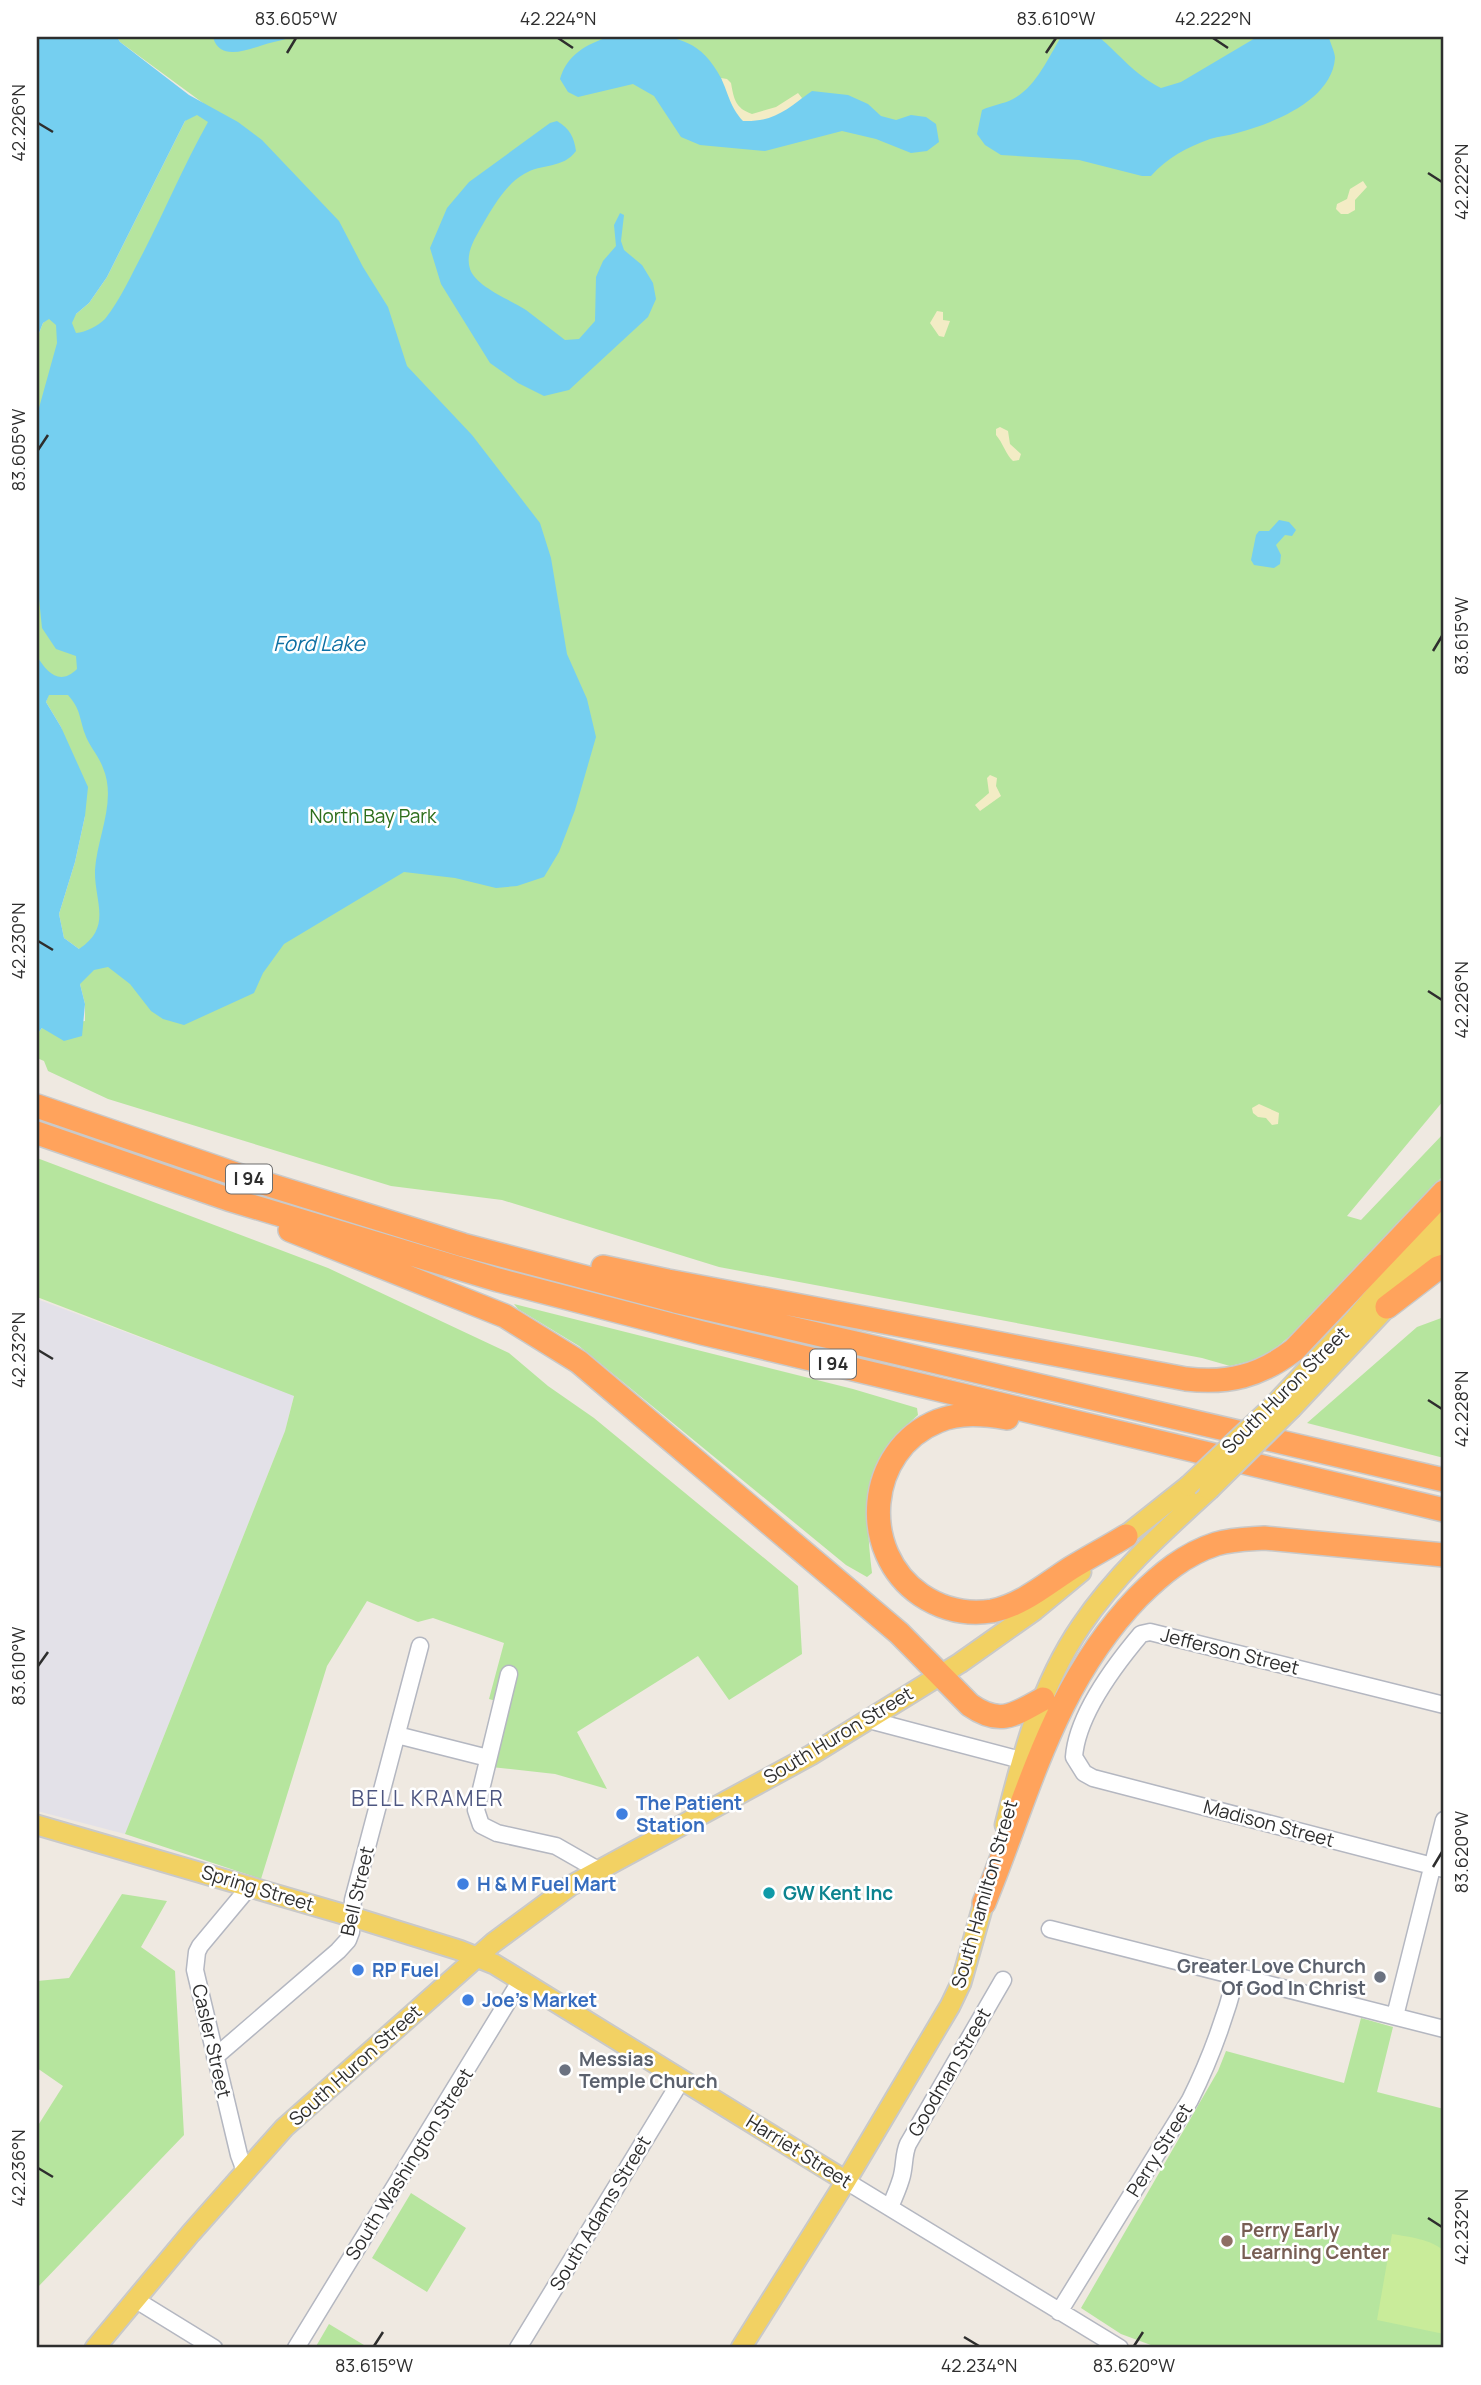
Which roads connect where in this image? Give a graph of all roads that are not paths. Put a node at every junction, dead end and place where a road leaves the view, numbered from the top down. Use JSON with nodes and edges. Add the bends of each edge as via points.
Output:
{"nodes":[{"id":1,"x":37,"y":1106,"type":"edge"},
{"id":2,"x":37,"y":1133,"type":"edge"},
{"id":3,"x":1444,"y":1192,"type":"edge"},
{"id":4,"x":228,"y":1199,"type":"junction"},
{"id":5,"x":1444,"y":1213,"type":"edge"},
{"id":6,"x":1444,"y":1239,"type":"edge"},
{"id":7,"x":463,"y":1245,"type":"junction"},
{"id":8,"x":1444,"y":1266,"type":"edge"},
{"id":9,"x":1387,"y":1307,"type":"junction"},
{"id":10,"x":1283,"y":1406,"type":"junction"},
{"id":11,"x":1074,"y":1421,"type":"junction"},
{"id":12,"x":1382,"y":1465,"type":"junction"},
{"id":13,"x":1444,"y":1467,"type":"edge"},
{"id":14,"x":1444,"y":1480,"type":"edge"},
{"id":15,"x":1444,"y":1510,"type":"edge"},
{"id":16,"x":1126,"y":1536,"type":"junction"},
{"id":17,"x":1148,"y":1546,"type":"joint"},
{"id":18,"x":1444,"y":1555,"type":"edge"},
{"id":19,"x":420,"y":1646,"type":"dead end"},
{"id":20,"x":509,"y":1674,"type":"dead end"},
{"id":21,"x":940,"y":1675,"type":"junction"},
{"id":22,"x":1043,"y":1699,"type":"junction"},
{"id":23,"x":1444,"y":1705,"type":"edge"},
{"id":24,"x":869,"y":1720,"type":"junction"},
{"id":25,"x":397,"y":1735,"type":"junction"},
{"id":26,"x":488,"y":1758,"type":"junction"},
{"id":27,"x":1021,"y":1760,"type":"junction"},
{"id":28,"x":1093,"y":1778,"type":"joint"},
{"id":29,"x":1444,"y":1820,"type":"edge"},
{"id":30,"x":37,"y":1826,"type":"edge"},
{"id":31,"x":1438,"y":1867,"type":"edge"},
{"id":32,"x":598,"y":1870,"type":"junction"},
{"id":33,"x":250,"y":1886,"type":"junction"},
{"id":34,"x":984,"y":1903,"type":"junction"},
{"id":35,"x":353,"y":1917,"type":"junction"},
{"id":36,"x":1050,"y":1929,"type":"dead end"},
{"id":37,"x":477,"y":1957,"type":"junction"},
{"id":38,"x":1236,"y":1977,"type":"junction"},
{"id":39,"x":521,"y":1980,"type":"junction"},
{"id":40,"x":1003,"y":1980,"type":"dead end"},
{"id":41,"x":1395,"y":2016,"type":"junction"},
{"id":42,"x":1444,"y":2029,"type":"edge"},
{"id":43,"x":215,"y":2057,"type":"junction"},
{"id":44,"x":682,"y":2079,"type":"junction"},
{"id":45,"x":245,"y":2171,"type":"junction"},
{"id":46,"x":846,"y":2181,"type":"junction"},
{"id":47,"x":890,"y":2207,"type":"junction"},
{"id":48,"x":136,"y":2300,"type":"junction"},
{"id":49,"x":1059,"y":2312,"type":"junction"},
{"id":50,"x":95,"y":2348,"type":"edge"},
{"id":51,"x":214,"y":2348,"type":"edge"},
{"id":52,"x":296,"y":2348,"type":"edge"},
{"id":53,"x":518,"y":2348,"type":"edge"},
{"id":54,"x":741,"y":2348,"type":"edge"},
{"id":55,"x":1121,"y":2348,"type":"edge"}],
"edges":[{"from":1,"to":7,"type":"highway","number":"I 94"},
{"from":2,"to":4,"type":"highway","number":"I 94"},
{"from":3,"to":7,"type":"highway","via":[[1294,1350],[1247,1377],[1211,1382],[668,1281],[522,1248]]},
{"from":4,"to":11,"type":"highway","number":"I 94","via":[[498,1280]]},
{"from":4,"to":21,"type":"highway","via":[[300,1236],[505,1316],[579,1362],[899,1633]]},
{"from":5,"to":10,"type":"main road","name":"South Huron Street"},
{"from":6,"to":9,"type":"main road","name":"South Huron Street"},
{"from":7,"to":12,"type":"highway","number":"I 94","via":[[675,1301]]},
{"from":8,"to":9,"type":"highway"},
{"from":9,"to":10,"type":"main road","name":"South Huron Street"},
{"from":10,"to":16,"type":"main road","name":"South Huron Street","bridge":true},
{"from":10,"to":17,"type":"main road","name":"South Huron Street","bridge":true,"via":[[1209,1490]]},
{"from":11,"to":15,"type":"highway","number":"I 94"},
{"from":11,"to":16,"type":"highway","via":[[960,1415],[921,1430],[891,1464],[882,1482],[878,1523],[889,1560],[913,1589],[933,1603],[963,1611],[993,1611],[1037,1592]]},
{"from":12,"to":13,"type":"highway"},
{"from":12,"to":14,"type":"highway","number":"I 94"},
{"from":16,"to":21,"type":"main road","name":"South Huron Street","via":[[1035,1610]]},
{"from":17,"to":22,"type":"main road","name":"South Hamilton Street","via":[[1081,1626]]},
{"from":18,"to":34,"type":"highway","via":[[1264,1538],[1218,1543],[1179,1561],[1148,1587],[1107,1633],[1071,1688],[1044,1743]]},
{"from":19,"to":25,"type":"street","name":"Bell Street"},
{"from":20,"to":26,"type":"street"},
{"from":21,"to":22,"type":"highway","via":[[970,1704],[992,1717],[1014,1715]]},
{"from":21,"to":24,"type":"main road","name":"South Huron Street"},
{"from":22,"to":27,"type":"main road","name":"South Hamilton Street"},
{"from":23,"to":28,"type":"street","name":"Jefferson Street","via":[[1150,1632],[1142,1634],[1107,1679],[1080,1732],[1074,1757]]},
{"from":24,"to":27,"type":"street"},
{"from":24,"to":32,"type":"main road","name":"South Huron Street"},
{"from":25,"to":26,"type":"street"},
{"from":25,"to":35,"type":"street","name":"Bell Street","via":[[353,1900]]},
{"from":26,"to":32,"type":"street","via":[[476,1810],[481,1825],[556,1846]]},
{"from":27,"to":34,"type":"main road","name":"South Hamilton Street"},
{"from":28,"to":31,"type":"street","name":"Madison Street"},
{"from":29,"to":31,"type":"street"},
{"from":30,"to":33,"type":"main road","name":"Spring Street"},
{"from":31,"to":41,"type":"street"},
{"from":32,"to":37,"type":"main road","name":"South Huron Street","via":[[532,1913]]},
{"from":33,"to":35,"type":"main road","name":"Spring Street"},
{"from":33,"to":43,"type":"street","name":"Casler Street","via":[[200,1946],[195,1960]]},
{"from":34,"to":46,"type":"main road","name":"South Hamilton Street","via":[[950,2007]]},
{"from":35,"to":37,"type":"main road","name":"Spring Street"},
{"from":35,"to":43,"type":"street","name":"Bell Street","via":[[348,1940],[338,1951]]},
{"from":36,"to":38,"type":"street"},
{"from":37,"to":39,"type":"main road","name":"Harriet Street"},
{"from":37,"to":45,"type":"main road","name":"South Huron Street","via":[[284,2128]]},
{"from":38,"to":41,"type":"street"},
{"from":38,"to":49,"type":"street","name":"Perry Street","via":[[1222,2031],[1190,2100]]},
{"from":39,"to":44,"type":"main road","name":"Harriet Street"},
{"from":39,"to":52,"type":"street","name":"South Washington Street"},
{"from":40,"to":47,"type":"street","name":"Goodman Street","via":[[908,2144]]},
{"from":41,"to":42,"type":"street"},
{"from":43,"to":45,"type":"street","name":"Casler Street"},
{"from":44,"to":46,"type":"main road","name":"Harriet Street"},
{"from":44,"to":53,"type":"street","name":"South Adams Street"},
{"from":45,"to":48,"type":"main road","name":"South Huron Street"},
{"from":46,"to":47,"type":"street","name":"Harriet Street"},
{"from":46,"to":54,"type":"main road","name":"South Hamilton Street"},
{"from":47,"to":49,"type":"street","name":"Harriet Street"},
{"from":48,"to":50,"type":"main road","name":"South Huron Street"},
{"from":48,"to":51,"type":"street"},
{"from":49,"to":55,"type":"street","name":"Harriet Street"}]}
